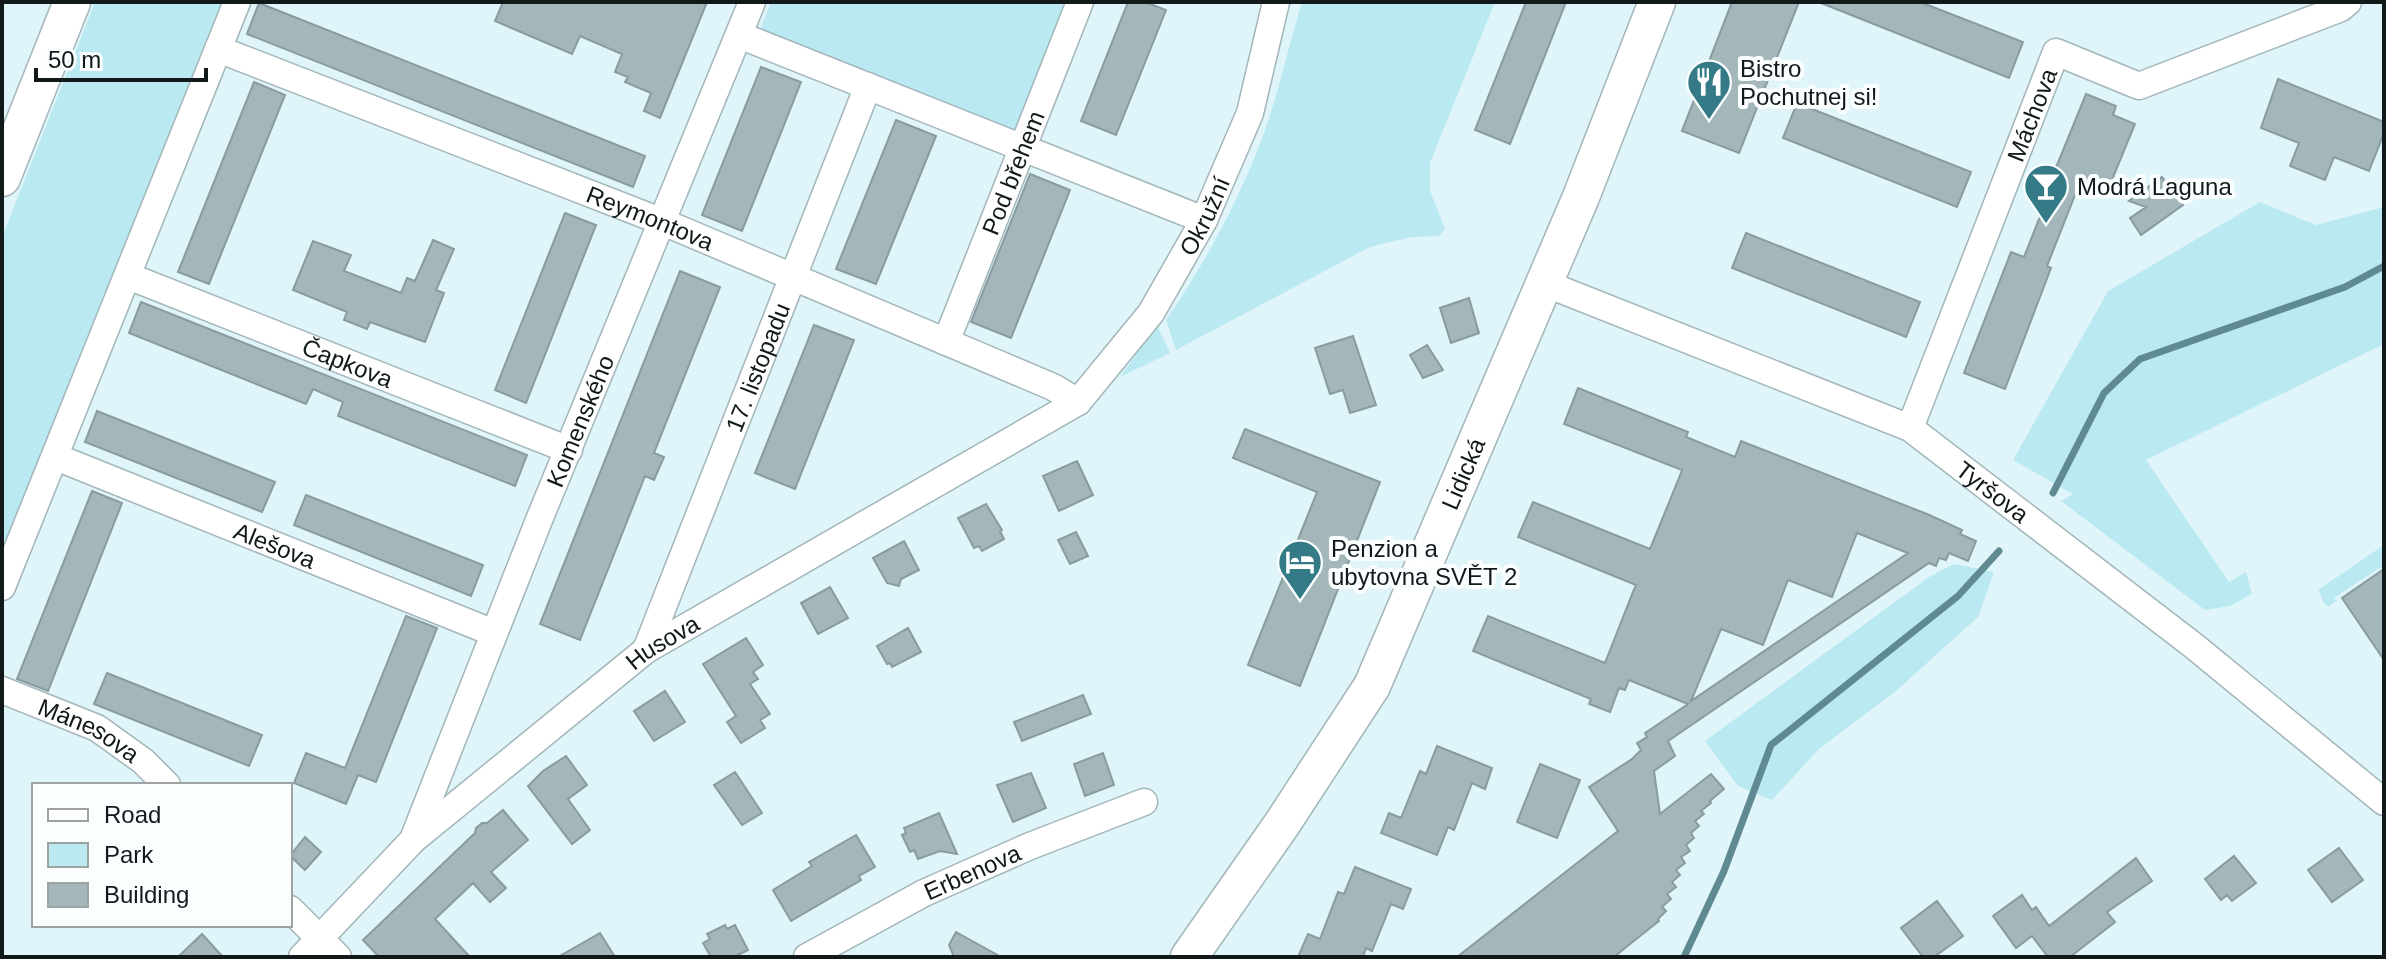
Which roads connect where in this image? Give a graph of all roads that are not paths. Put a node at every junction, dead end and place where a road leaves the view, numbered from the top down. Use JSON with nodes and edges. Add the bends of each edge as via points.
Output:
{"nodes":[{"id":1,"x":72,"y":2,"type":"edge"},
{"id":2,"x":237,"y":2,"type":"edge"},
{"id":3,"x":752,"y":2,"type":"edge"},
{"id":4,"x":1080,"y":2,"type":"edge"},
{"id":5,"x":1276,"y":2,"type":"edge"},
{"id":6,"x":1657,"y":2,"type":"edge"},
{"id":7,"x":2348,"y":2,"type":"edge"},
{"id":8,"x":739,"y":35,"type":"junction"},
{"id":9,"x":218,"y":49,"type":"junction"},
{"id":10,"x":868,"y":86,"type":"junction"},
{"id":11,"x":1022,"y":148,"type":"junction"},
{"id":12,"x":2,"y":178,"type":"edge"},
{"id":13,"x":1204,"y":220,"type":"junction"},
{"id":14,"x":663,"y":222,"type":"junction"},
{"id":15,"x":128,"y":276,"type":"junction"},
{"id":16,"x":792,"y":277,"type":"junction"},
{"id":17,"x":1544,"y":283,"type":"junction"},
{"id":18,"x":946,"y":342,"type":"junction"},
{"id":19,"x":1078,"y":402,"type":"junction"},
{"id":20,"x":1910,"y":428,"type":"junction"},
{"id":21,"x":569,"y":450,"type":"junction"},
{"id":22,"x":56,"y":457,"type":"junction"},
{"id":23,"x":2,"y":587,"type":"edge"},
{"id":24,"x":494,"y":633,"type":"junction"},
{"id":25,"x":646,"y":650,"type":"junction"},
{"id":26,"x":2,"y":690,"type":"edge"},
{"id":27,"x":165,"y":783,"type":"edge"},
{"id":28,"x":1144,"y":802,"type":"dead end"},
{"id":29,"x":2384,"y":802,"type":"edge"},
{"id":30,"x":413,"y":840,"type":"junction"},
{"id":31,"x":292,"y":913,"type":"edge"},
{"id":32,"x":311,"y":948,"type":"edge"},
{"id":33,"x":338,"y":957,"type":"edge"},
{"id":34,"x":807,"y":957,"type":"edge"},
{"id":35,"x":1189,"y":957,"type":"edge"}],
"edges":[{"from":1,"to":12,"type":"street"},
{"from":2,"to":9,"type":"street"},
{"from":3,"to":8,"type":"street","name":"Komenského"},
{"from":4,"to":11,"type":"street","name":"Pod břehem"},
{"from":5,"to":13,"type":"street","name":"Okružní","via":[[1250,113]]},
{"from":6,"to":17,"type":"street","name":"Lidická"},
{"from":7,"to":20,"type":"street","name":"Máchova","via":[[2139,86],[2056,52]]},
{"from":8,"to":10,"type":"street"},
{"from":8,"to":14,"type":"street","name":"Komenského"},
{"from":9,"to":14,"type":"street","name":"Reymontova"},
{"from":9,"to":15,"type":"street"},
{"from":10,"to":11,"type":"street"},
{"from":10,"to":16,"type":"street","name":"17. listopadu"},
{"from":11,"to":13,"type":"street"},
{"from":11,"to":18,"type":"street","name":"Pod břehem"},
{"from":13,"to":19,"type":"street","name":"Okružní","via":[[1151,313]]},
{"from":14,"to":16,"type":"street","name":"Reymontova"},
{"from":14,"to":21,"type":"street","name":"Komenského"},
{"from":15,"to":21,"type":"street","name":"Čapkova"},
{"from":15,"to":22,"type":"street"},
{"from":16,"to":18,"type":"street","name":"Reymontova"},
{"from":16,"to":25,"type":"street","name":"17. listopadu"},
{"from":17,"to":20,"type":"street","name":"Tyršova"},
{"from":17,"to":35,"type":"street","name":"Lidická","via":[[1372,686]]},
{"from":18,"to":19,"type":"street","name":"Reymontova"},
{"from":19,"to":25,"type":"street","name":"Husova"},
{"from":20,"to":29,"type":"street","name":"Tyršova","via":[[2194,646]]},
{"from":21,"to":24,"type":"street","name":"Komenského"},
{"from":22,"to":23,"type":"street"},
{"from":22,"to":24,"type":"street","name":"Alešova"},
{"from":24,"to":30,"type":"street","name":"Komenského"},
{"from":25,"to":30,"type":"street","name":"Husova"},
{"from":26,"to":27,"type":"street","name":"Mánesova","via":[[97,728]]},
{"from":28,"to":34,"type":"street","name":"Erbenova","via":[[924,893]]},
{"from":30,"to":32,"type":"street","name":"Husova"},
{"from":31,"to":32,"type":"street"},
{"from":32,"to":33,"type":"street"}]}
